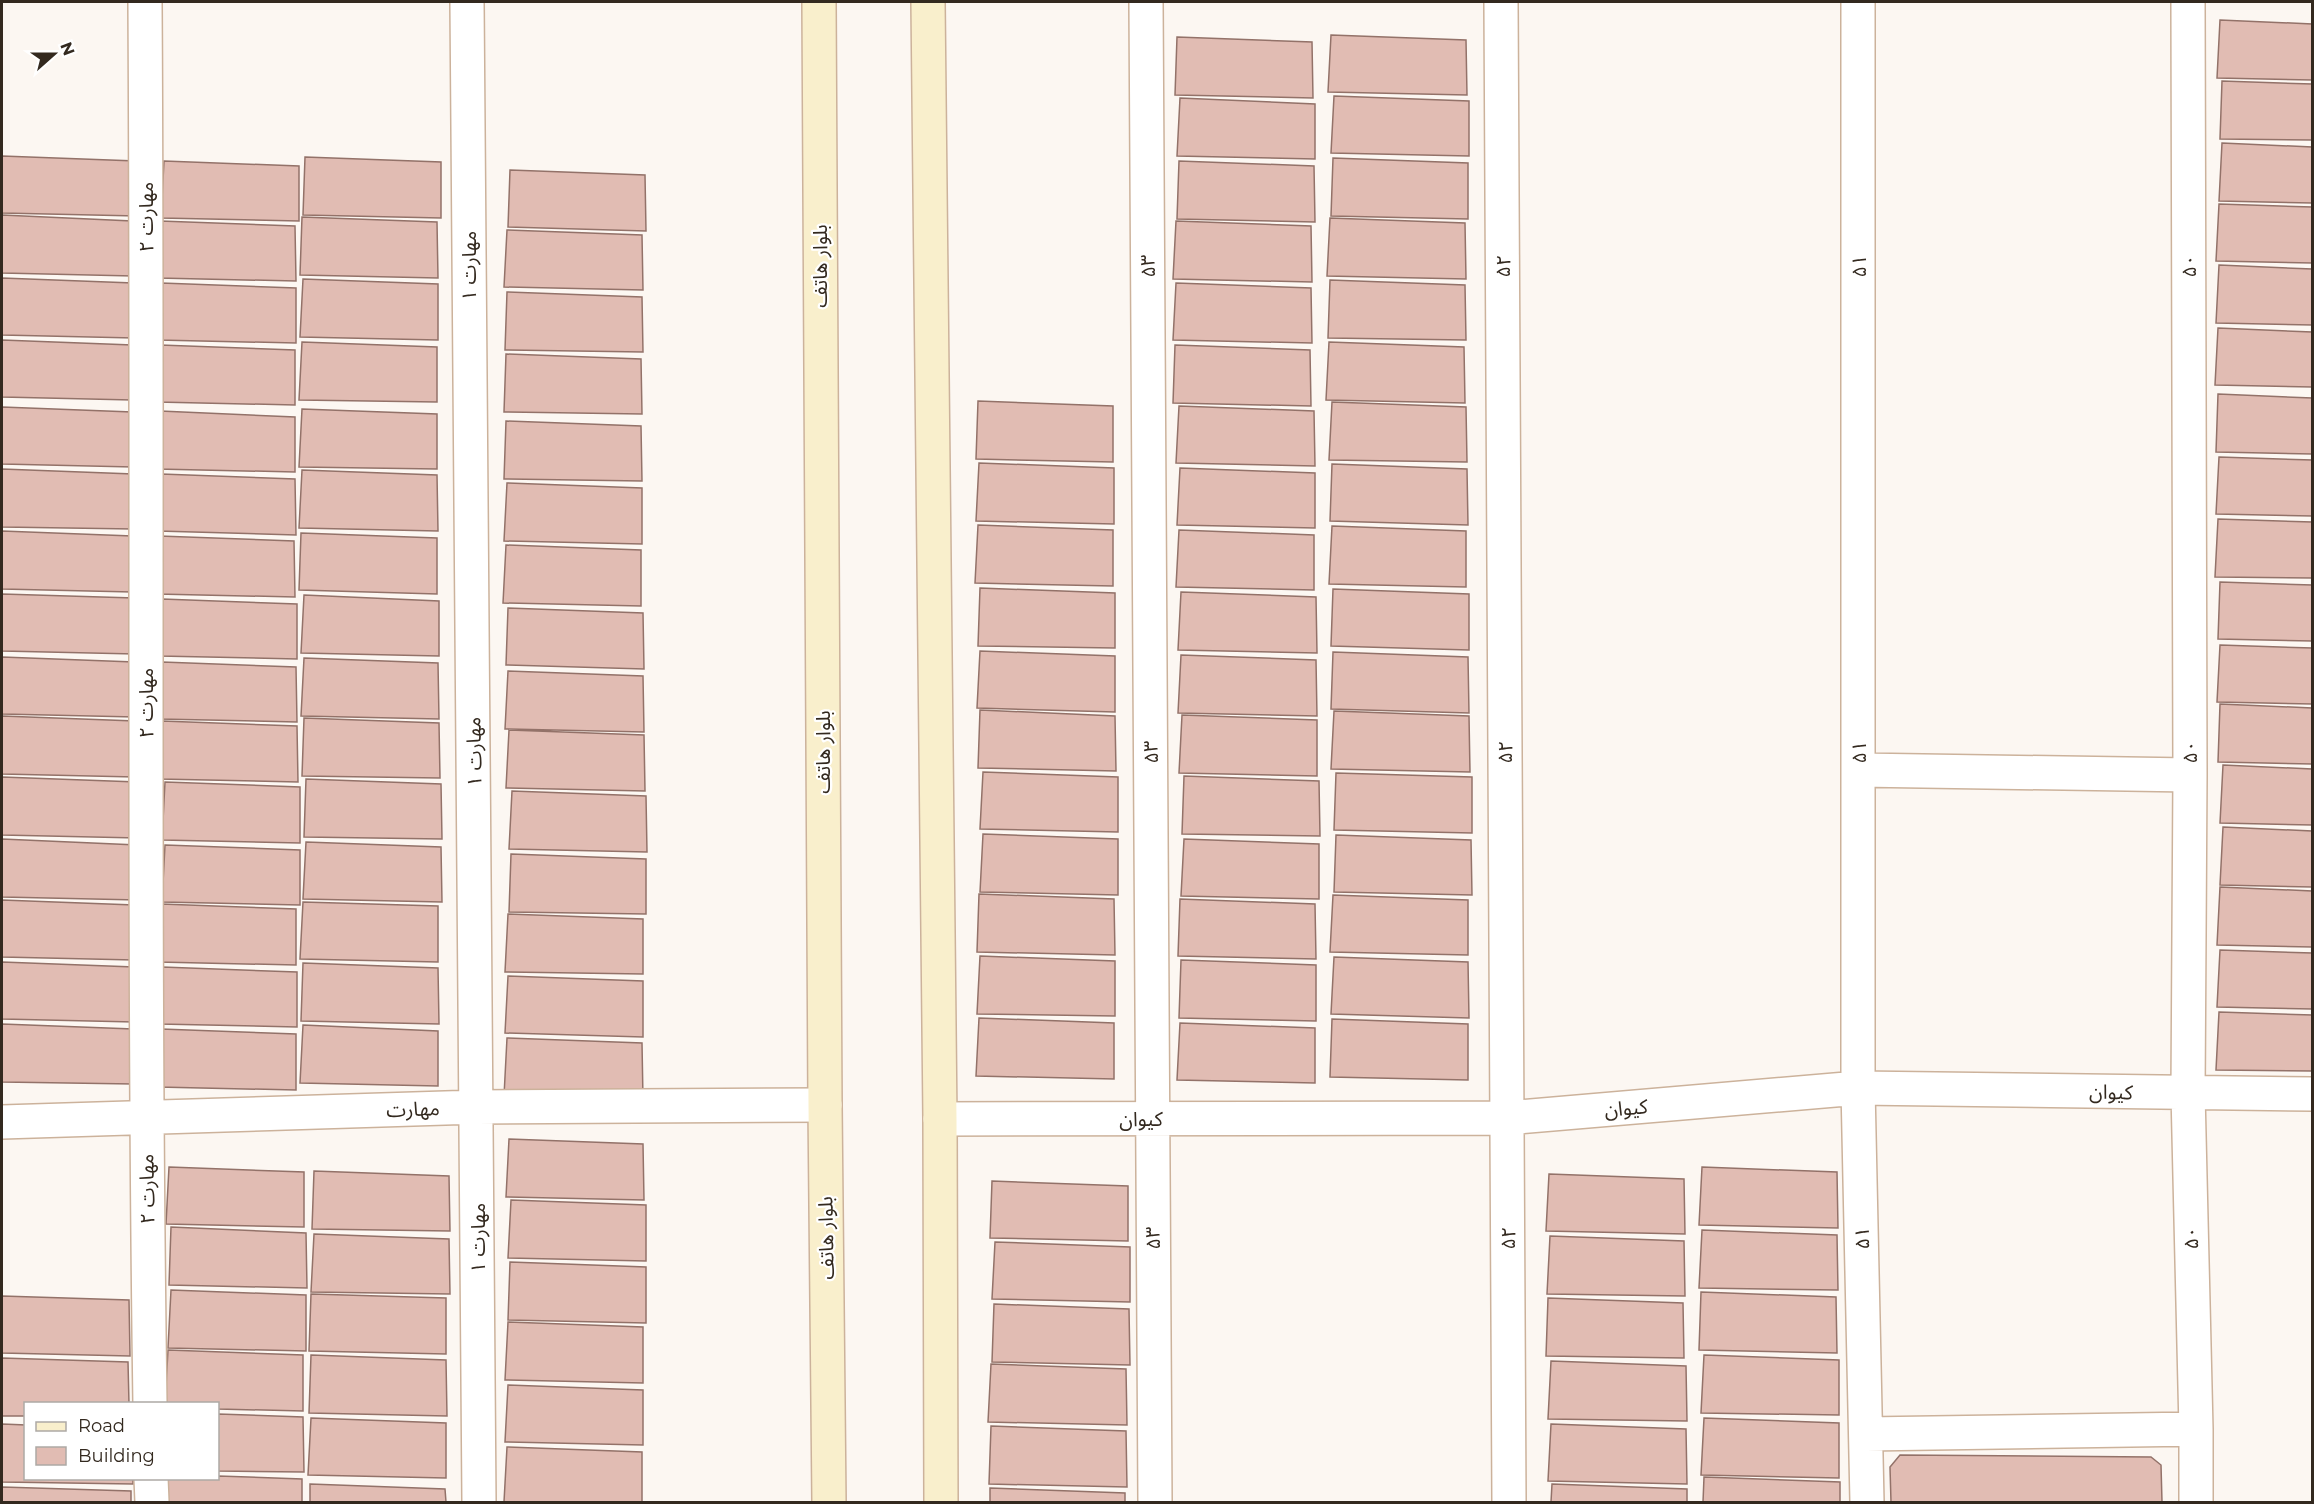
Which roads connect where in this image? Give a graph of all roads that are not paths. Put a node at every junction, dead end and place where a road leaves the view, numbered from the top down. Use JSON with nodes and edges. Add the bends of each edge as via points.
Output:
{"nodes":[{"id":1,"x":145,"y":2,"type":"edge"},
{"id":2,"x":467,"y":2,"type":"edge"},
{"id":3,"x":819,"y":2,"type":"edge"},
{"id":4,"x":928,"y":2,"type":"edge"},
{"id":5,"x":1146,"y":2,"type":"edge"},
{"id":6,"x":1501,"y":2,"type":"edge"},
{"id":7,"x":1858,"y":2,"type":"edge"},
{"id":8,"x":2188,"y":2,"type":"edge"},
{"id":9,"x":1859,"y":770,"type":"junction"},
{"id":10,"x":2190,"y":775,"type":"junction"},
{"id":11,"x":1858,"y":1088,"type":"junction"},
{"id":12,"x":2188,"y":1093,"type":"junction"},
{"id":13,"x":2313,"y":1094,"type":"edge"},
{"id":14,"x":825,"y":1105,"type":"junction"},
{"id":15,"x":477,"y":1107,"type":"junction"},
{"id":16,"x":146,"y":1117,"type":"junction"},
{"id":17,"x":1507,"y":1118,"type":"junction"},
{"id":18,"x":940,"y":1119,"type":"junction"},
{"id":19,"x":1153,"y":1119,"type":"junction"},
{"id":20,"x":2,"y":1122,"type":"edge"},
{"id":21,"x":150,"y":1402,"type":"edge"},
{"id":22,"x":2196,"y":1429,"type":"junction"},
{"id":23,"x":1866,"y":1434,"type":"junction"},
{"id":24,"x":151,"y":1480,"type":"edge"},
{"id":25,"x":152,"y":1503,"type":"edge"},
{"id":26,"x":479,"y":1503,"type":"edge"},
{"id":27,"x":829,"y":1503,"type":"edge"},
{"id":28,"x":941,"y":1503,"type":"edge"},
{"id":29,"x":1155,"y":1503,"type":"edge"},
{"id":30,"x":1509,"y":1503,"type":"edge"},
{"id":31,"x":1867,"y":1503,"type":"edge"},
{"id":32,"x":2196,"y":1503,"type":"edge"}],
"edges":[{"from":1,"to":16,"type":"street","name":"مهارت ۲"},
{"from":2,"to":15,"type":"street","name":"مهارت ۱"},
{"from":3,"to":14,"type":"main road","name":"بلوار هاتف"},
{"from":4,"to":18,"type":"main road"},
{"from":5,"to":19,"type":"street","name":"۵۳"},
{"from":6,"to":17,"type":"street","name":"۵۲"},
{"from":7,"to":9,"type":"street","name":"۵۱"},
{"from":8,"to":10,"type":"street","name":"۵۰"},
{"from":9,"to":10,"type":"street"},
{"from":9,"to":11,"type":"street","name":"۵۱"},
{"from":10,"to":12,"type":"street","name":"۵۰"},
{"from":11,"to":12,"type":"street","name":"کیوان"},
{"from":11,"to":17,"type":"street","name":"کیوان"},
{"from":11,"to":23,"type":"street","name":"۵۱"},
{"from":12,"to":13,"type":"street","name":"کیوان"},
{"from":12,"to":22,"type":"street","name":"۵۰"},
{"from":14,"to":15,"type":"street","name":"مهارت"},
{"from":14,"to":27,"type":"main road","name":"بلوار هاتف"},
{"from":15,"to":16,"type":"street","name":"مهارت"},
{"from":15,"to":26,"type":"street","name":"مهارت ۱"},
{"from":16,"to":20,"type":"street","name":"مهارت"},
{"from":16,"to":21,"type":"street","name":"مهارت ۲"},
{"from":17,"to":19,"type":"street","name":"کیوان"},
{"from":17,"to":30,"type":"street","name":"۵۲"},
{"from":18,"to":19,"type":"street","name":"کیوان"},
{"from":18,"to":28,"type":"main road"},
{"from":19,"to":29,"type":"street","name":"۵۳"},
{"from":22,"to":23,"type":"street"},
{"from":22,"to":32,"type":"street","name":"۵۰"},
{"from":23,"to":31,"type":"street","name":"۵۱"},
{"from":24,"to":25,"type":"street"}]}
